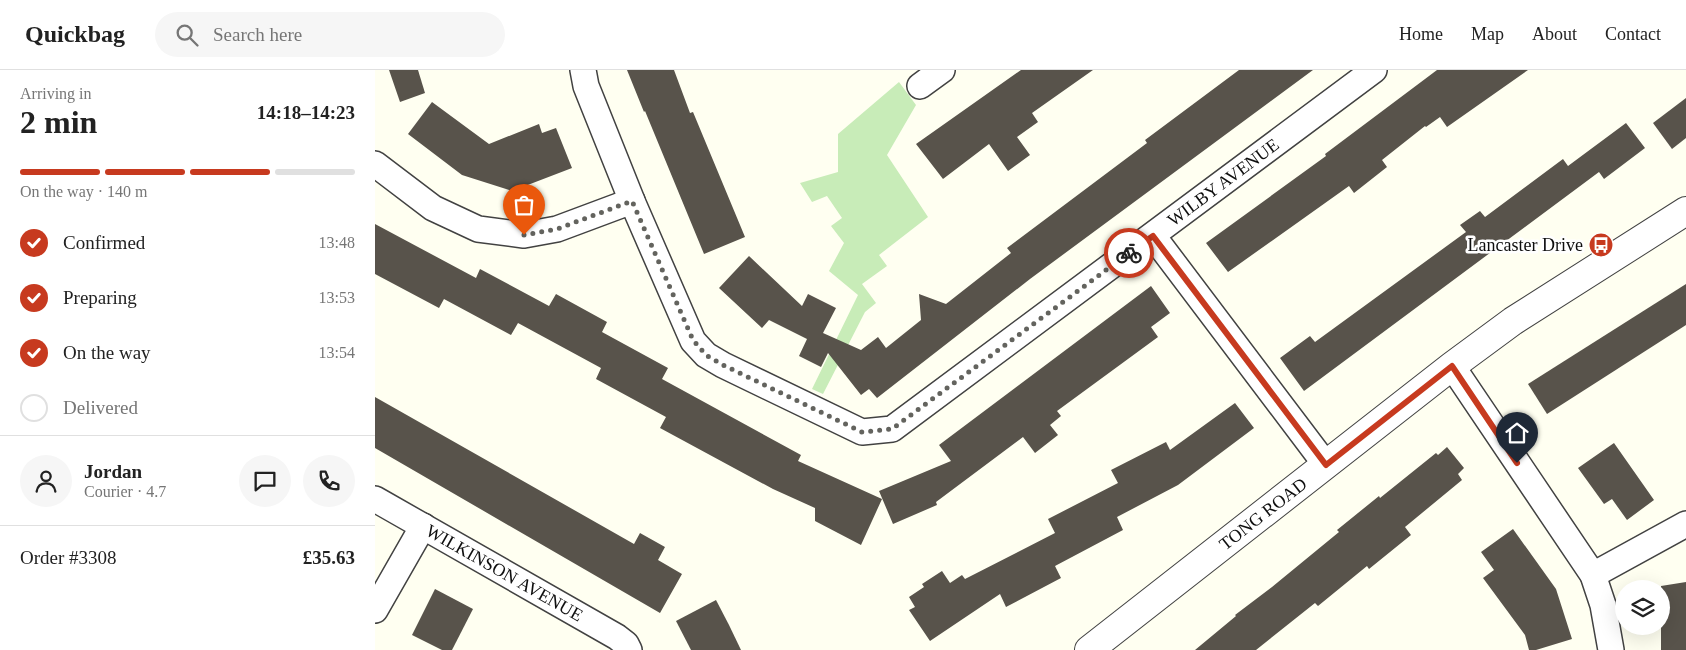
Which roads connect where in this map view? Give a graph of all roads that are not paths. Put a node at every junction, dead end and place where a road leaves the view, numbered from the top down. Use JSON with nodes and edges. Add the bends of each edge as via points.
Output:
{"nodes":[{"id":1,"x":583,"y":70,"type":"edge"},
{"id":2,"x":942,"y":70,"type":"edge"},
{"id":3,"x":1374,"y":70,"type":"edge"},
{"id":4,"x":920,"y":86,"type":"dead end"},
{"id":5,"x":375,"y":164,"type":"edge"},
{"id":6,"x":632,"y":201,"type":"junction"},
{"id":7,"x":1686,"y":211,"type":"edge"},
{"id":8,"x":1153,"y":236,"type":"junction"},
{"id":9,"x":1452,"y":366,"type":"junction"},
{"id":10,"x":1326,"y":465,"type":"junction"},
{"id":11,"x":375,"y":499,"type":"edge"},
{"id":12,"x":1686,"y":524,"type":"edge"},
{"id":13,"x":423,"y":526,"type":"junction"},
{"id":14,"x":1593,"y":575,"type":"junction"},
{"id":15,"x":375,"y":610,"type":"edge"},
{"id":16,"x":629,"y":650,"type":"edge"},
{"id":17,"x":1089,"y":650,"type":"edge"},
{"id":18,"x":1611,"y":650,"type":"edge"}],
"edges":[{"from":1,"to":6,"type":"street","name":"WILBY AVENUE","via":[[586,86]]},
{"from":2,"to":4,"type":"street"},
{"from":3,"to":8,"type":"street","name":"WILBY AVENUE"},
{"from":5,"to":6,"type":"street","via":[[433,208],[478,229],[524,235],[557,229]]},
{"from":6,"to":8,"type":"street","name":"WILBY AVENUE","via":[[693,340],[706,355],[862,432],[892,429]]},
{"from":7,"to":9,"type":"street","name":"TONG ROAD","via":[[1513,321]]},
{"from":8,"to":10,"type":"street"},
{"from":9,"to":10,"type":"street","name":"TONG ROAD"},
{"from":9,"to":14,"type":"street"},
{"from":10,"to":17,"type":"street","name":"TONG ROAD"},
{"from":11,"to":13,"type":"street","name":"WILKINSON AVENUE"},
{"from":12,"to":14,"type":"street"},
{"from":13,"to":15,"type":"street"},
{"from":13,"to":16,"type":"street","name":"WILKINSON AVENUE","via":[[617,636]]},
{"from":14,"to":18,"type":"street","via":[[1603,605]]}]}
